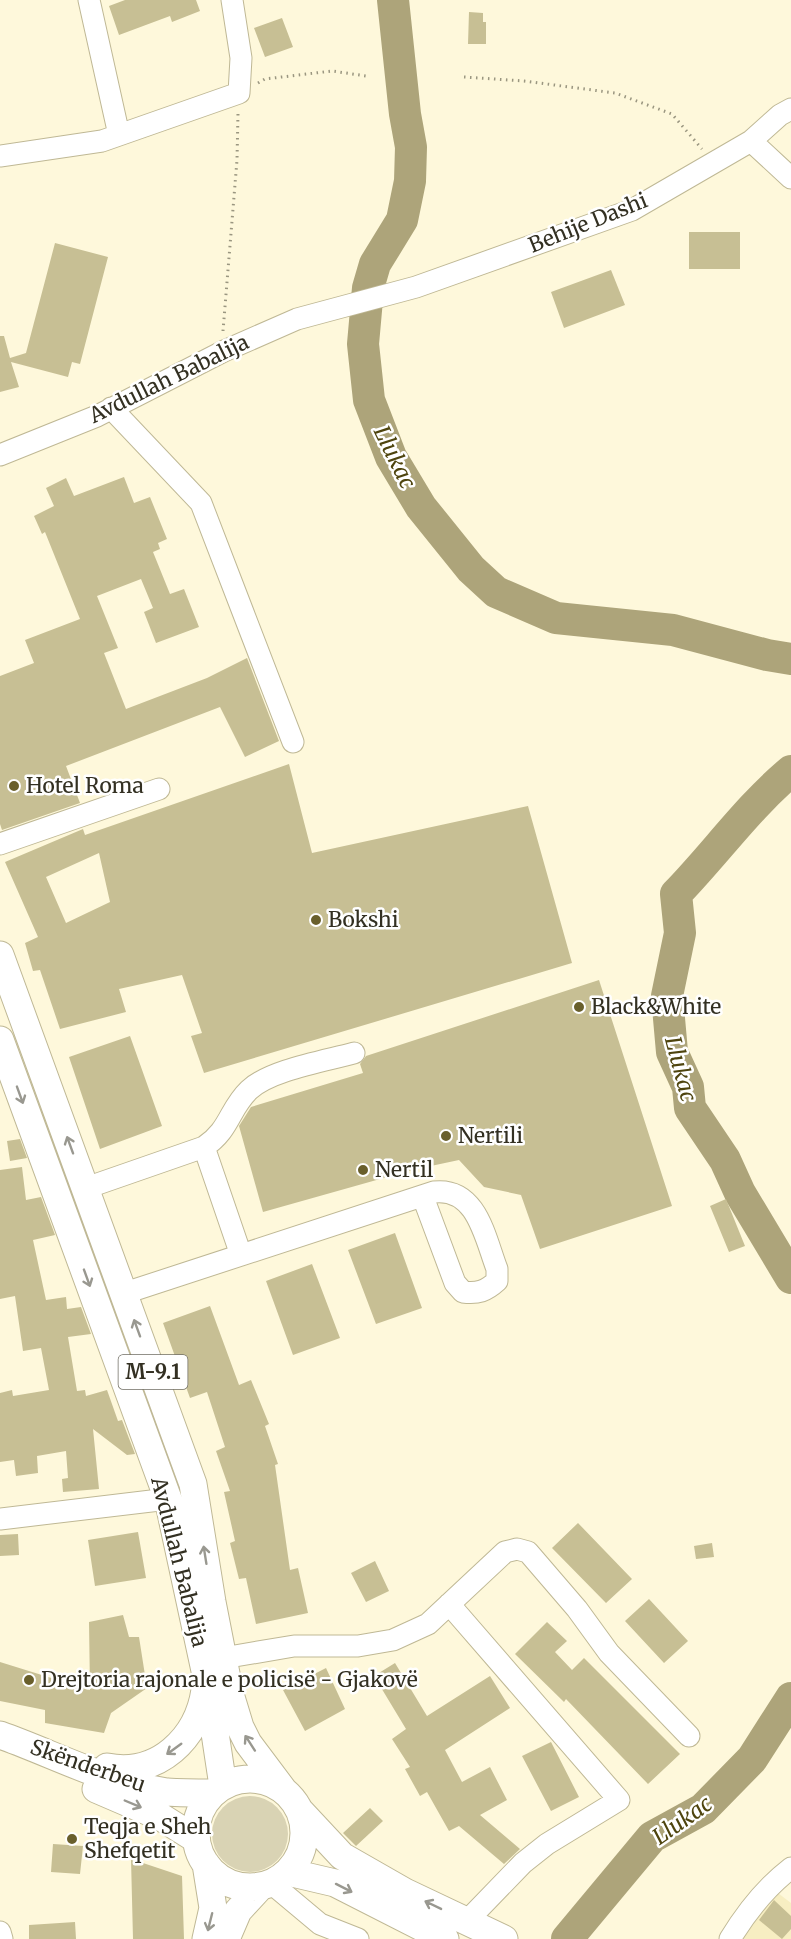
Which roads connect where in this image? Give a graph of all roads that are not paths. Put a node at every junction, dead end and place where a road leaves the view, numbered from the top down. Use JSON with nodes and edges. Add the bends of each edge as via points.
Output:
{"nodes":[{"id":1,"x":89,"y":0,"type":"edge"},
{"id":2,"x":232,"y":0,"type":"edge"},
{"id":3,"x":791,"y":109,"type":"edge"},
{"id":4,"x":119,"y":135,"type":"junction"},
{"id":5,"x":751,"y":141,"type":"junction"},
{"id":6,"x":0,"y":156,"type":"edge"},
{"id":7,"x":791,"y":178,"type":"edge"},
{"id":8,"x":340,"y":307,"type":"joint"},
{"id":9,"x":111,"y":408,"type":"junction"},
{"id":10,"x":0,"y":455,"type":"edge"},
{"id":11,"x":293,"y":742,"type":"dead end"},
{"id":12,"x":159,"y":789,"type":"dead end"},
{"id":13,"x":0,"y":844,"type":"edge"},
{"id":14,"x":0,"y":955,"type":"edge"},
{"id":15,"x":0,"y":1040,"type":"edge"},
{"id":16,"x":354,"y":1053,"type":"dead end"},
{"id":17,"x":204,"y":1147,"type":"junction"},
{"id":18,"x":86,"y":1188,"type":"junction"},
{"id":19,"x":423,"y":1197,"type":"junction"},
{"id":20,"x":241,"y":1255,"type":"junction"},
{"id":21,"x":125,"y":1293,"type":"junction"},
{"id":22,"x":168,"y":1499,"type":"junction"},
{"id":23,"x":0,"y":1519,"type":"edge"},
{"id":24,"x":449,"y":1604,"type":"junction"},
{"id":25,"x":224,"y":1658,"type":"junction"},
{"id":26,"x":207,"y":1680,"type":"junction"},
{"id":27,"x":0,"y":1735,"type":"edge"},
{"id":28,"x":689,"y":1736,"type":"dead end"},
{"id":29,"x":43,"y":1750,"type":"junction"},
{"id":30,"x":0,"y":1753,"type":"edge"},
{"id":31,"x":218,"y":1790,"type":"junction"},
{"id":32,"x":292,"y":1801,"type":"junction"},
{"id":33,"x":201,"y":1852,"type":"junction"},
{"id":34,"x":791,"y":1868,"type":"edge"},
{"id":35,"x":274,"y":1880,"type":"junction"},
{"id":36,"x":485,"y":1930,"type":"edge"},
{"id":37,"x":0,"y":1932,"type":"edge"},
{"id":38,"x":430,"y":1936,"type":"edge"},
{"id":39,"x":2,"y":1939,"type":"edge"},
{"id":40,"x":206,"y":1939,"type":"edge"},
{"id":41,"x":226,"y":1939,"type":"edge"},
{"id":42,"x":358,"y":1939,"type":"edge"},
{"id":43,"x":730,"y":1939,"type":"edge"}],
"edges":[{"from":1,"to":4,"type":"street"},
{"from":2,"to":4,"type":"street","via":[[241,58],[239,93]]},
{"from":3,"to":5,"type":"street","name":"Behije Dashi"},
{"from":4,"to":6,"type":"street"},
{"from":5,"to":7,"type":"street"},
{"from":5,"to":8,"type":"street","name":"Behije Dashi","via":[[632,210],[416,287]]},
{"from":8,"to":9,"type":"street","name":"Avdullah Babalija","via":[[297,319],[224,351]]},
{"from":9,"to":10,"type":"street","name":"Avdullah Babalija"},
{"from":9,"to":11,"type":"street","via":[[201,502]]},
{"from":12,"to":13,"type":"street"},
{"from":18,"to":14,"type":"main road","name":"Avdullah Babalija","number":"M-9.1","one_way":true},
{"from":15,"to":22,"type":"main road","name":"Avdullah Babalija","number":"M-9.1","one_way":true},
{"from":16,"to":17,"type":"street","via":[[270,1077],[250,1089],[218,1138]]},
{"from":17,"to":18,"type":"street"},
{"from":17,"to":20,"type":"street"},
{"from":18,"to":21,"type":"main road","name":"Avdullah Babalija","number":"M-9.1"},
{"from":19,"to":19,"type":"street","via":[[450,1192],[472,1207],[497,1269],[497,1281],[490,1287],[482,1292],[463,1292],[455,1283]]},
{"from":19,"to":20,"type":"street"},
{"from":20,"to":21,"type":"street"},
{"from":25,"to":21,"type":"main road","name":"Avdullah Babalija","number":"M-9.1","one_way":true,"via":[[193,1484]]},
{"from":22,"to":23,"type":"street"},
{"from":22,"to":26,"type":"main road","name":"Avdullah Babalija","number":"M-9.1"},
{"from":24,"to":25,"type":"street","via":[[428,1624],[393,1640],[358,1646],[294,1646]]},
{"from":24,"to":28,"type":"street","via":[[505,1552],[528,1552],[609,1653]]},
{"from":24,"to":36,"type":"street","via":[[619,1800],[523,1863]]},
{"from":32,"to":25,"type":"main road","name":"Avdullah Babalija","number":"M-9.1","one_way":true,"via":[[240,1727]]},
{"from":26,"to":29,"type":"main road","one_way":true,"via":[[198,1719],[182,1744],[141,1767],[124,1771]]},
{"from":26,"to":31,"type":"main road","name":"Avdullah Babalija","number":"M-9.1"},
{"from":27,"to":29,"type":"main road","name":"Skënderbeu"},
{"from":29,"to":31,"type":"main road","name":"Skënderbeu","via":[[146,1787],[167,1791]]},
{"from":30,"to":33,"type":"main road","name":"Skënderbeu","one_way":true,"via":[[144,1809]]},
{"from":31,"to":32,"type":"main road","via":[[235,1781],[261,1780]]},
{"from":31,"to":33,"type":"main road","via":[[200,1814]]},
{"from":32,"to":35,"type":"main road","via":[[304,1824],[302,1850]]},
{"from":36,"to":32,"type":"main road","name":"Avdullah Babalija","one_way":true,"via":[[342,1856]]},
{"from":33,"to":35,"type":"main road","via":[[213,1872],[230,1883]]},
{"from":33,"to":40,"type":"main road","one_way":true,"via":[[213,1908]]},
{"from":34,"to":43,"type":"street","via":[[771,1883]]},
{"from":35,"to":38,"type":"main road","one_way":true,"via":[[335,1883]]},
{"from":35,"to":41,"type":"main road","via":[[238,1911]]},
{"from":35,"to":42,"type":"street","via":[[320,1924]]},
{"from":37,"to":39,"type":"street"}]}
